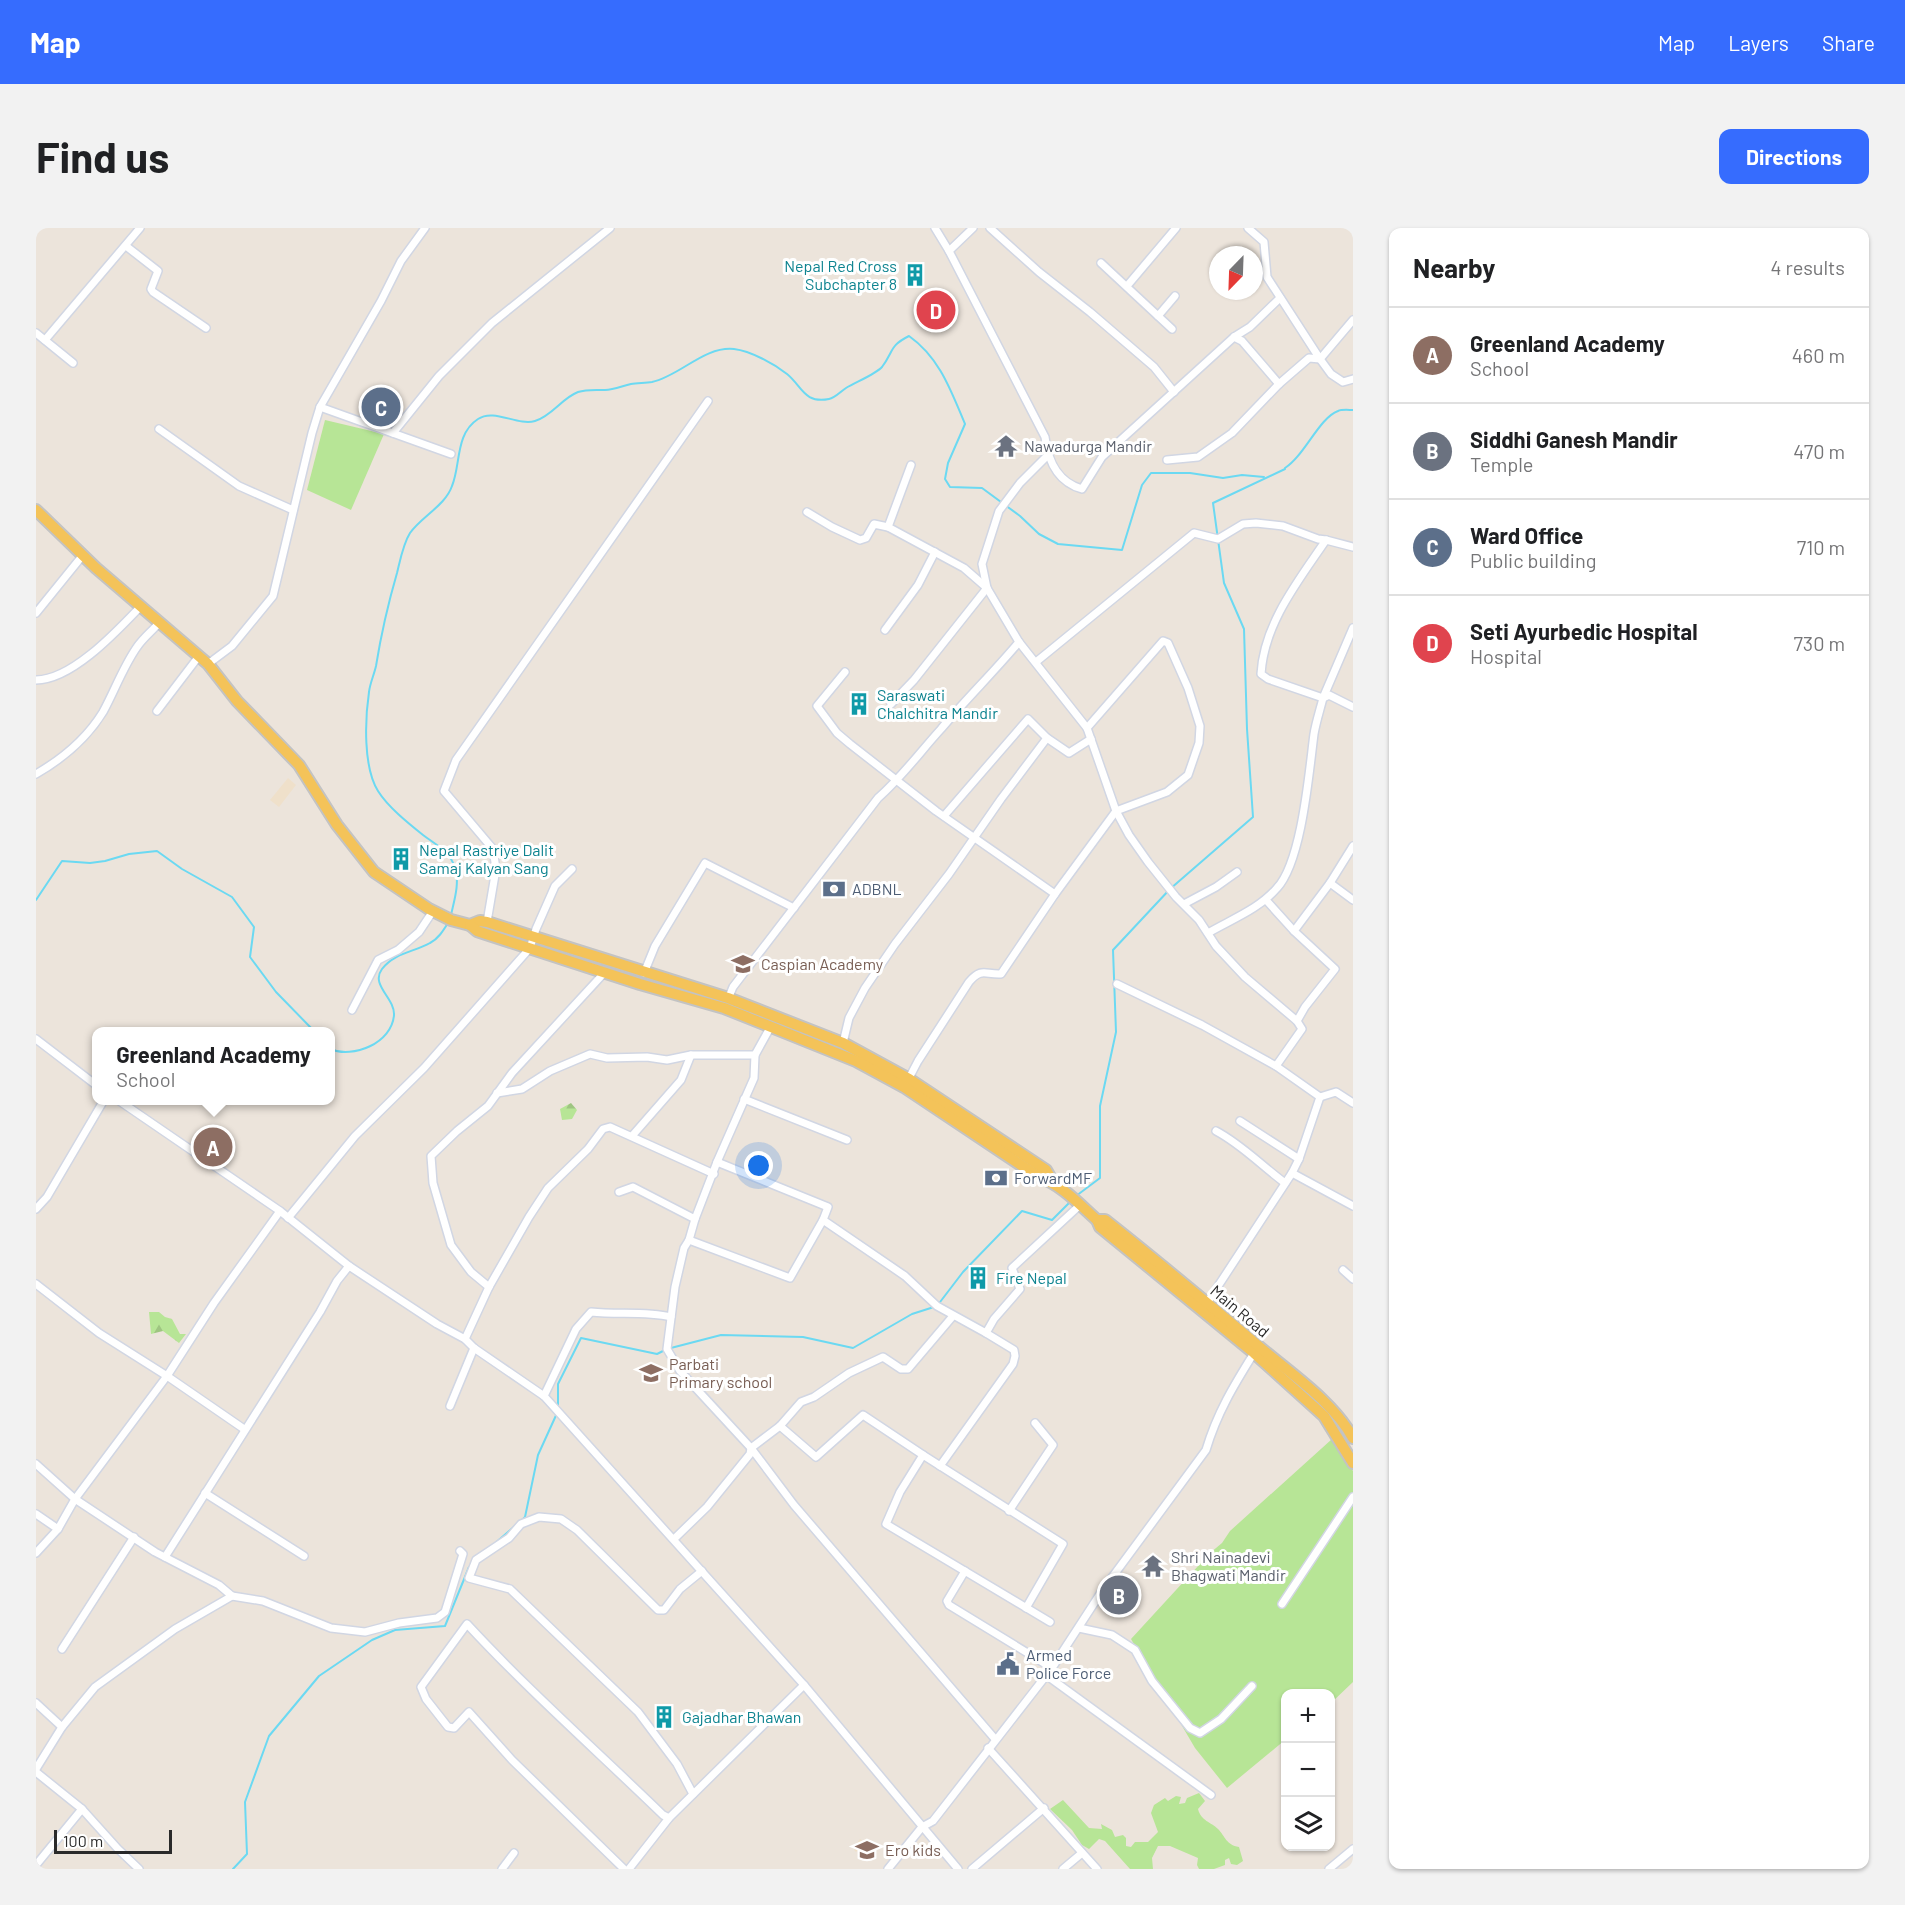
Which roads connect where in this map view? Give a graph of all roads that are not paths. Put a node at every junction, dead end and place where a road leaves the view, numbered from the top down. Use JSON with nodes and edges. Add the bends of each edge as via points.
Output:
{"nodes":[{"id":1,"x":140,"y":228,"type":"edge"},
{"id":2,"x":425,"y":228,"type":"edge"},
{"id":3,"x":610,"y":228,"type":"edge"},
{"id":4,"x":935,"y":228,"type":"edge"},
{"id":5,"x":973,"y":228,"type":"edge"},
{"id":6,"x":990,"y":228,"type":"edge"},
{"id":7,"x":1176,"y":228,"type":"edge"},
{"id":8,"x":1248,"y":228,"type":"edge"},
{"id":9,"x":126,"y":246,"type":"junction"},
{"id":10,"x":949,"y":251,"type":"junction"},
{"id":11,"x":1101,"y":263,"type":"dead end"},
{"id":12,"x":1127,"y":286,"type":"junction"},
{"id":13,"x":1175,"y":296,"type":"dead end"},
{"id":14,"x":1280,"y":298,"type":"junction"},
{"id":15,"x":1158,"y":316,"type":"junction"},
{"id":16,"x":1353,"y":320,"type":"edge"},
{"id":17,"x":206,"y":328,"type":"dead end"},
{"id":18,"x":1172,"y":329,"type":"dead end"},
{"id":19,"x":36,"y":333,"type":"edge"},
{"id":20,"x":1234,"y":337,"type":"junction"},
{"id":21,"x":45,"y":340,"type":"junction"},
{"id":22,"x":1320,"y":359,"type":"junction"},
{"id":23,"x":73,"y":363,"type":"dead end"},
{"id":24,"x":1353,"y":380,"type":"edge"},
{"id":25,"x":1279,"y":384,"type":"junction"},
{"id":26,"x":1174,"y":392,"type":"junction"},
{"id":27,"x":708,"y":401,"type":"dead end"},
{"id":28,"x":320,"y":407,"type":"junction"},
{"id":29,"x":159,"y":429,"type":"dead end"},
{"id":30,"x":393,"y":433,"type":"junction"},
{"id":31,"x":451,"y":454,"type":"dead end"},
{"id":32,"x":1047,"y":456,"type":"junction"},
{"id":33,"x":1167,"y":460,"type":"dead end"},
{"id":34,"x":911,"y":465,"type":"dead end"},
{"id":35,"x":36,"y":510,"type":"edge"},
{"id":36,"x":293,"y":510,"type":"junction"},
{"id":37,"x":807,"y":512,"type":"dead end"},
{"id":38,"x":888,"y":527,"type":"junction"},
{"id":39,"x":1326,"y":540,"type":"junction"},
{"id":40,"x":1353,"y":547,"type":"edge"},
{"id":41,"x":935,"y":552,"type":"junction"},
{"id":42,"x":83,"y":555,"type":"junction"},
{"id":43,"x":987,"y":588,"type":"junction"},
{"id":44,"x":141,"y":606,"type":"junction"},
{"id":45,"x":36,"y":613,"type":"edge"},
{"id":46,"x":159,"y":623,"type":"junction"},
{"id":47,"x":1353,"y":627,"type":"edge"},
{"id":48,"x":885,"y":630,"type":"dead end"},
{"id":49,"x":1019,"y":642,"type":"junction"},
{"id":50,"x":204,"y":660,"type":"junction"},
{"id":51,"x":1036,"y":662,"type":"junction"},
{"id":52,"x":845,"y":672,"type":"dead end"},
{"id":53,"x":36,"y":680,"type":"edge"},
{"id":54,"x":1323,"y":698,"type":"junction"},
{"id":55,"x":891,"y":704,"type":"dead end"},
{"id":56,"x":1353,"y":707,"type":"edge"},
{"id":57,"x":157,"y":711,"type":"dead end"},
{"id":58,"x":1087,"y":728,"type":"junction"},
{"id":59,"x":1047,"y":738,"type":"junction"},
{"id":60,"x":1091,"y":739,"type":"junction"},
{"id":61,"x":36,"y":774,"type":"edge"},
{"id":62,"x":898,"y":780,"type":"junction"},
{"id":63,"x":1116,"y":811,"type":"junction"},
{"id":64,"x":944,"y":816,"type":"junction"},
{"id":65,"x":975,"y":838,"type":"junction"},
{"id":66,"x":1353,"y":846,"type":"edge"},
{"id":67,"x":572,"y":869,"type":"dead end"},
{"id":68,"x":1237,"y":872,"type":"dead end"},
{"id":69,"x":1330,"y":883,"type":"junction"},
{"id":70,"x":1055,"y":894,"type":"junction"},
{"id":71,"x":1266,"y":900,"type":"junction"},
{"id":72,"x":1353,"y":900,"type":"edge"},
{"id":73,"x":1184,"y":904,"type":"junction"},
{"id":74,"x":794,"y":908,"type":"junction"},
{"id":75,"x":433,"y":911,"type":"junction"},
{"id":76,"x":487,"y":922,"type":"junction"},
{"id":77,"x":470,"y":924,"type":"junction"},
{"id":78,"x":1294,"y":931,"type":"junction"},
{"id":79,"x":1208,"y":933,"type":"junction"},
{"id":80,"x":532,"y":943,"type":"junction"},
{"id":81,"x":605,"y":972,"type":"junction"},
{"id":82,"x":644,"y":973,"type":"junction"},
{"id":83,"x":1117,"y":984,"type":"dead end"},
{"id":84,"x":726,"y":1003,"type":"junction"},
{"id":85,"x":352,"y":1010,"type":"dead end"},
{"id":86,"x":1297,"y":1021,"type":"junction"},
{"id":87,"x":771,"y":1026,"type":"junction"},
{"id":88,"x":36,"y":1039,"type":"edge"},
{"id":89,"x":843,"y":1043,"type":"junction"},
{"id":90,"x":691,"y":1055,"type":"junction"},
{"id":91,"x":755,"y":1055,"type":"junction"},
{"id":92,"x":1276,"y":1066,"type":"junction"},
{"id":93,"x":92,"y":1082,"type":"edge"},
{"id":94,"x":907,"y":1083,"type":"junction"},
{"id":95,"x":497,"y":1093,"type":"junction"},
{"id":96,"x":1320,"y":1097,"type":"junction"},
{"id":97,"x":744,"y":1099,"type":"junction"},
{"id":98,"x":1353,"y":1103,"type":"edge"},
{"id":99,"x":102,"y":1105,"type":"edge"},
{"id":100,"x":124,"y":1105,"type":"edge"},
{"id":101,"x":1240,"y":1121,"type":"dead end"},
{"id":102,"x":1216,"y":1131,"type":"dead end"},
{"id":103,"x":632,"y":1136,"type":"junction"},
{"id":104,"x":847,"y":1140,"type":"dead end"},
{"id":105,"x":1299,"y":1159,"type":"junction"},
{"id":106,"x":717,"y":1162,"type":"junction"},
{"id":107,"x":1292,"y":1173,"type":"junction"},
{"id":108,"x":714,"y":1174,"type":"junction"},
{"id":109,"x":1285,"y":1183,"type":"junction"},
{"id":110,"x":619,"y":1192,"type":"dead end"},
{"id":111,"x":1078,"y":1204,"type":"junction"},
{"id":112,"x":1353,"y":1206,"type":"edge"},
{"id":113,"x":36,"y":1209,"type":"edge"},
{"id":114,"x":280,"y":1211,"type":"junction"},
{"id":115,"x":288,"y":1218,"type":"junction"},
{"id":116,"x":694,"y":1220,"type":"junction"},
{"id":117,"x":823,"y":1220,"type":"junction"},
{"id":118,"x":1097,"y":1220,"type":"junction"},
{"id":119,"x":689,"y":1240,"type":"junction"},
{"id":120,"x":349,"y":1266,"type":"junction"},
{"id":121,"x":1343,"y":1270,"type":"dead end"},
{"id":122,"x":1353,"y":1279,"type":"edge"},
{"id":123,"x":36,"y":1284,"type":"edge"},
{"id":124,"x":489,"y":1287,"type":"junction"},
{"id":125,"x":1208,"y":1303,"type":"junction"},
{"id":126,"x":953,"y":1316,"type":"junction"},
{"id":127,"x":671,"y":1317,"type":"junction"},
{"id":128,"x":986,"y":1333,"type":"junction"},
{"id":129,"x":465,"y":1339,"type":"junction"},
{"id":130,"x":474,"y":1348,"type":"junction"},
{"id":131,"x":1254,"y":1353,"type":"junction"},
{"id":132,"x":167,"y":1376,"type":"junction"},
{"id":133,"x":544,"y":1396,"type":"junction"},
{"id":134,"x":450,"y":1406,"type":"dead end"},
{"id":135,"x":1035,"y":1423,"type":"dead end"},
{"id":136,"x":780,"y":1426,"type":"junction"},
{"id":137,"x":244,"y":1429,"type":"junction"},
{"id":138,"x":1351,"y":1431,"type":"edge"},
{"id":139,"x":751,"y":1448,"type":"junction"},
{"id":140,"x":923,"y":1455,"type":"junction"},
{"id":141,"x":1353,"y":1463,"type":"edge"},
{"id":142,"x":36,"y":1464,"type":"edge"},
{"id":143,"x":940,"y":1466,"type":"junction"},
{"id":144,"x":205,"y":1493,"type":"junction"},
{"id":145,"x":1353,"y":1497,"type":"edge"},
{"id":146,"x":75,"y":1499,"type":"junction"},
{"id":147,"x":1009,"y":1511,"type":"junction"},
{"id":148,"x":36,"y":1514,"type":"edge"},
{"id":149,"x":58,"y":1529,"type":"junction"},
{"id":150,"x":134,"y":1538,"type":"junction"},
{"id":151,"x":674,"y":1539,"type":"junction"},
{"id":152,"x":460,"y":1551,"type":"dead end"},
{"id":153,"x":36,"y":1553,"type":"edge"},
{"id":154,"x":304,"y":1556,"type":"dead end"},
{"id":155,"x":165,"y":1557,"type":"junction"},
{"id":156,"x":702,"y":1571,"type":"junction"},
{"id":157,"x":965,"y":1571,"type":"junction"},
{"id":158,"x":232,"y":1596,"type":"junction"},
{"id":159,"x":1282,"y":1604,"type":"dead end"},
{"id":160,"x":1026,"y":1608,"type":"junction"},
{"id":161,"x":1050,"y":1622,"type":"dead end"},
{"id":162,"x":1078,"y":1629,"type":"junction"},
{"id":163,"x":62,"y":1649,"type":"dead end"},
{"id":164,"x":1052,"y":1668,"type":"junction"},
{"id":165,"x":1046,"y":1675,"type":"junction"},
{"id":166,"x":804,"y":1685,"type":"junction"},
{"id":167,"x":1252,"y":1686,"type":"dead end"},
{"id":168,"x":36,"y":1703,"type":"edge"},
{"id":169,"x":62,"y":1727,"type":"junction"},
{"id":170,"x":995,"y":1739,"type":"junction"},
{"id":171,"x":988,"y":1748,"type":"junction"},
{"id":172,"x":36,"y":1771,"type":"edge"},
{"id":173,"x":693,"y":1794,"type":"junction"},
{"id":174,"x":1211,"y":1795,"type":"dead end"},
{"id":175,"x":1044,"y":1808,"type":"junction"},
{"id":176,"x":82,"y":1809,"type":"junction"},
{"id":177,"x":669,"y":1818,"type":"junction"},
{"id":178,"x":922,"y":1827,"type":"junction"},
{"id":179,"x":1353,"y":1849,"type":"edge"},
{"id":180,"x":514,"y":1853,"type":"dead end"},
{"id":181,"x":1082,"y":1853,"type":"junction"},
{"id":182,"x":36,"y":1865,"type":"edge"},
{"id":183,"x":139,"y":1869,"type":"edge"},
{"id":184,"x":502,"y":1869,"type":"edge"},
{"id":185,"x":626,"y":1869,"type":"edge"},
{"id":186,"x":888,"y":1869,"type":"edge"},
{"id":187,"x":958,"y":1869,"type":"edge"},
{"id":188,"x":972,"y":1869,"type":"edge"},
{"id":189,"x":1063,"y":1869,"type":"edge"},
{"id":190,"x":1097,"y":1869,"type":"edge"},
{"id":191,"x":1329,"y":1869,"type":"edge"}],
"edges":[{"from":1,"to":9,"type":"street"},
{"from":2,"to":28,"type":"street","via":[[401,261]]},
{"from":3,"to":30,"type":"street","via":[[492,323],[439,376]]},
{"from":4,"to":10,"type":"street"},
{"from":5,"to":10,"type":"street"},
{"from":6,"to":26,"type":"street","via":[[1154,367]]},
{"from":7,"to":12,"type":"street"},
{"from":8,"to":14,"type":"street","via":[[1264,242],[1267,277]]},
{"from":9,"to":17,"type":"street","via":[[158,271],[153,292]]},
{"from":9,"to":21,"type":"street"},
{"from":10,"to":32,"type":"street","via":[[1045,437]]},
{"from":11,"to":12,"type":"street"},
{"from":12,"to":15,"type":"street"},
{"from":13,"to":15,"type":"street"},
{"from":14,"to":20,"type":"street"},
{"from":14,"to":22,"type":"street"},
{"from":15,"to":18,"type":"street"},
{"from":16,"to":22,"type":"street"},
{"from":19,"to":21,"type":"street"},
{"from":20,"to":25,"type":"street","via":[[1242,341]]},
{"from":20,"to":26,"type":"street"},
{"from":21,"to":23,"type":"street"},
{"from":22,"to":24,"type":"street","via":[[1343,382]]},
{"from":22,"to":25,"type":"street","via":[[1310,358]]},
{"from":25,"to":33,"type":"street","via":[[1232,433],[1198,457]]},
{"from":26,"to":32,"type":"street","via":[[1102,457],[1082,489],[1060,477]]},
{"from":27,"to":76,"type":"street","via":[[456,760],[444,791],[493,849],[496,869]]},
{"from":28,"to":30,"type":"street"},
{"from":28,"to":36,"type":"street"},
{"from":29,"to":36,"type":"street","via":[[239,486]]},
{"from":30,"to":31,"type":"street"},
{"from":32,"to":43,"type":"street","via":[[999,511],[982,564]]},
{"from":34,"to":38,"type":"street"},
{"from":35,"to":42,"type":"main road"},
{"from":36,"to":50,"type":"street","via":[[273,596],[232,646]]},
{"from":37,"to":38,"type":"street","via":[[860,540],[866,538],[874,524]]},
{"from":38,"to":41,"type":"street"},
{"from":39,"to":40,"type":"street"},
{"from":39,"to":51,"type":"street","via":[[1283,526],[1256,523],[1243,524],[1218,539],[1194,533]]},
{"from":39,"to":54,"type":"street","via":[[1274,621],[1260,671],[1264,678]]},
{"from":41,"to":43,"type":"street","via":[[964,568]]},
{"from":41,"to":48,"type":"street","via":[[918,585]]},
{"from":42,"to":44,"type":"main road"},
{"from":42,"to":45,"type":"street"},
{"from":43,"to":49,"type":"street"},
{"from":43,"to":55,"type":"street"},
{"from":44,"to":46,"type":"main road"},
{"from":44,"to":53,"type":"street","via":[[101,646],[48,680]]},
{"from":46,"to":50,"type":"main road"},
{"from":46,"to":61,"type":"street","via":[[138,646],[102,712],[83,736],[62,759]]},
{"from":47,"to":54,"type":"street"},
{"from":49,"to":51,"type":"street"},
{"from":49,"to":62,"type":"street"},
{"from":50,"to":57,"type":"street"},
{"from":50,"to":75,"type":"main road","via":[[237,701],[299,765],[337,825],[374,872]]},
{"from":51,"to":58,"type":"street"},
{"from":52,"to":62,"type":"street","via":[[817,706],[837,733]]},
{"from":54,"to":56,"type":"street","via":[[1329,695]]},
{"from":54,"to":71,"type":"street","via":[[1292,864]]},
{"from":58,"to":60,"type":"street"},
{"from":58,"to":63,"type":"street","via":[[1163,641],[1168,643],[1200,726],[1199,743],[1188,775],[1167,792]]},
{"from":59,"to":60,"type":"street","via":[[1069,753]]},
{"from":59,"to":64,"type":"street","via":[[1028,719]]},
{"from":59,"to":65,"type":"street"},
{"from":60,"to":63,"type":"street"},
{"from":62,"to":64,"type":"street"},
{"from":62,"to":74,"type":"street","via":[[878,798]]},
{"from":63,"to":70,"type":"street"},
{"from":63,"to":73,"type":"street","via":[[1148,862]]},
{"from":64,"to":65,"type":"street"},
{"from":65,"to":70,"type":"street"},
{"from":65,"to":89,"type":"street","via":[[865,988],[849,1018]]},
{"from":66,"to":69,"type":"street"},
{"from":67,"to":80,"type":"street","via":[[555,886]]},
{"from":68,"to":73,"type":"street"},
{"from":69,"to":72,"type":"street"},
{"from":69,"to":78,"type":"street"},
{"from":70,"to":94,"type":"street","via":[[1001,974],[982,972],[969,982]]},
{"from":71,"to":78,"type":"street"},
{"from":71,"to":79,"type":"street"},
{"from":73,"to":79,"type":"street"},
{"from":74,"to":82,"type":"street","via":[[705,863],[655,946]]},
{"from":74,"to":84,"type":"street","via":[[733,987]]},
{"from":75,"to":77,"type":"main road"},
{"from":75,"to":85,"type":"street","via":[[419,932],[398,950],[378,960]]},
{"from":76,"to":77,"type":"main road"},
{"from":76,"to":80,"type":"main road"},
{"from":77,"to":80,"type":"main road","via":[[477,931]]},
{"from":78,"to":86,"type":"street","via":[[1335,969]]},
{"from":79,"to":86,"type":"street","via":[[1245,977]]},
{"from":80,"to":81,"type":"main road"},
{"from":80,"to":82,"type":"main road"},
{"from":80,"to":115,"type":"street","via":[[424,1068],[355,1136]]},
{"from":81,"to":84,"type":"main road"},
{"from":81,"to":95,"type":"street"},
{"from":82,"to":84,"type":"main road"},
{"from":83,"to":92,"type":"street"},
{"from":84,"to":87,"type":"main road"},
{"from":84,"to":89,"type":"main road"},
{"from":86,"to":92,"type":"street","via":[[1302,1029]]},
{"from":87,"to":91,"type":"street"},
{"from":87,"to":94,"type":"main road"},
{"from":88,"to":93,"type":"street"},
{"from":89,"to":94,"type":"main road"},
{"from":90,"to":91,"type":"street"},
{"from":90,"to":95,"type":"street","via":[[667,1060],[590,1054],[550,1071],[522,1089]]},
{"from":90,"to":103,"type":"street","via":[[681,1080]]},
{"from":91,"to":97,"type":"street","via":[[754,1078]]},
{"from":92,"to":96,"type":"street"},
{"from":94,"to":111,"type":"main road"},
{"from":95,"to":124,"type":"street","via":[[488,1106],[431,1156],[432,1183],[451,1245],[471,1272]]},
{"from":96,"to":98,"type":"street","via":[[1336,1092]]},
{"from":96,"to":105,"type":"street"},
{"from":97,"to":104,"type":"street"},
{"from":97,"to":106,"type":"street"},
{"from":99,"to":113,"type":"street"},
{"from":100,"to":114,"type":"street"},
{"from":101,"to":105,"type":"street"},
{"from":102,"to":109,"type":"street"},
{"from":103,"to":108,"type":"street"},
{"from":103,"to":124,"type":"street","via":[[610,1127],[603,1129],[548,1188]]},
{"from":105,"to":107,"type":"street"},
{"from":106,"to":108,"type":"street"},
{"from":106,"to":117,"type":"street","via":[[828,1207]]},
{"from":107,"to":109,"type":"street"},
{"from":107,"to":112,"type":"street"},
{"from":108,"to":116,"type":"street"},
{"from":109,"to":125,"type":"street"},
{"from":110,"to":116,"type":"street","via":[[633,1187]]},
{"from":111,"to":118,"type":"main road"},
{"from":111,"to":128,"type":"street","via":[[1012,1268],[1020,1289]]},
{"from":114,"to":115,"type":"street"},
{"from":114,"to":132,"type":"street"},
{"from":115,"to":120,"type":"street"},
{"from":116,"to":119,"type":"street"},
{"from":117,"to":119,"type":"street","via":[[790,1278]]},
{"from":117,"to":126,"type":"street","via":[[905,1276]]},
{"from":118,"to":125,"type":"main road","name":"Main Road","via":[[1110,1224]]},
{"from":118,"to":131,"type":"main road","via":[[1100,1227]]},
{"from":119,"to":127,"type":"street","via":[[684,1248]]},
{"from":120,"to":129,"type":"street"},
{"from":120,"to":137,"type":"street"},
{"from":121,"to":122,"type":"street"},
{"from":123,"to":132,"type":"street","via":[[99,1333]]},
{"from":124,"to":129,"type":"street"},
{"from":125,"to":138,"type":"main road","name":"Main Road","via":[[1335,1412]]},
{"from":126,"to":128,"type":"street"},
{"from":126,"to":136,"type":"street","via":[[908,1370],[901,1370],[883,1357],[801,1402]]},
{"from":127,"to":133,"type":"street","via":[[591,1312],[576,1329]]},
{"from":127,"to":139,"type":"street","via":[[668,1349],[680,1371]]},
{"from":128,"to":143,"type":"street","via":[[1014,1350],[1013,1364]]},
{"from":129,"to":130,"type":"street"},
{"from":130,"to":133,"type":"street"},
{"from":130,"to":134,"type":"street"},
{"from":131,"to":141,"type":"main road","via":[[1324,1416]]},
{"from":131,"to":162,"type":"street","via":[[1222,1405],[1206,1450]]},
{"from":132,"to":137,"type":"street"},
{"from":132,"to":146,"type":"street"},
{"from":133,"to":151,"type":"street"},
{"from":135,"to":147,"type":"street","via":[[1053,1444]]},
{"from":136,"to":139,"type":"street"},
{"from":136,"to":140,"type":"street","via":[[816,1457],[863,1415]]},
{"from":137,"to":144,"type":"street"},
{"from":139,"to":151,"type":"street","via":[[707,1506]]},
{"from":139,"to":170,"type":"street","via":[[794,1505]]},
{"from":140,"to":143,"type":"street"},
{"from":140,"to":157,"type":"street","via":[[886,1524]]},
{"from":142,"to":146,"type":"street"},
{"from":143,"to":147,"type":"street"},
{"from":144,"to":154,"type":"street"},
{"from":144,"to":155,"type":"street"},
{"from":145,"to":159,"type":"street"},
{"from":146,"to":149,"type":"street"},
{"from":146,"to":150,"type":"street"},
{"from":147,"to":160,"type":"street","via":[[1064,1544]]},
{"from":148,"to":149,"type":"street"},
{"from":149,"to":153,"type":"street"},
{"from":150,"to":155,"type":"street"},
{"from":150,"to":163,"type":"street"},
{"from":151,"to":156,"type":"street"},
{"from":152,"to":158,"type":"street","via":[[463,1554],[445,1612],[437,1618],[365,1632],[331,1628],[263,1601]]},
{"from":155,"to":158,"type":"street"},
{"from":156,"to":166,"type":"street"},
{"from":156,"to":173,"type":"street","via":[[680,1588],[664,1610],[658,1610],[577,1530],[561,1519],[539,1517],[521,1524],[509,1538],[476,1560],[469,1578],[510,1589],[638,1712],[677,1764]]},
{"from":157,"to":160,"type":"street"},
{"from":157,"to":164,"type":"street","via":[[947,1601],[949,1605]]},
{"from":158,"to":169,"type":"street","via":[[175,1629],[95,1687]]},
{"from":160,"to":161,"type":"street"},
{"from":162,"to":164,"type":"street"},
{"from":162,"to":167,"type":"street","via":[[1112,1635],[1136,1650],[1152,1681],[1190,1728],[1200,1733],[1221,1719]]},
{"from":164,"to":165,"type":"street"},
{"from":165,"to":170,"type":"street"},
{"from":165,"to":174,"type":"street"},
{"from":166,"to":173,"type":"street"},
{"from":166,"to":178,"type":"street"},
{"from":168,"to":169,"type":"street"},
{"from":169,"to":172,"type":"street"},
{"from":170,"to":171,"type":"street"},
{"from":171,"to":175,"type":"street"},
{"from":171,"to":178,"type":"street","via":[[933,1821]]},
{"from":172,"to":176,"type":"street"},
{"from":173,"to":177,"type":"street"},
{"from":175,"to":181,"type":"street"},
{"from":175,"to":188,"type":"street"},
{"from":176,"to":182,"type":"street"},
{"from":176,"to":183,"type":"street"},
{"from":177,"to":185,"type":"street"},
{"from":177,"to":185,"type":"street","via":[[513,1674],[467,1624],[422,1687],[426,1699],[448,1727],[454,1728],[469,1712],[512,1760]]},
{"from":178,"to":186,"type":"street"},
{"from":178,"to":187,"type":"street"},
{"from":179,"to":191,"type":"street"},
{"from":180,"to":184,"type":"street"},
{"from":181,"to":189,"type":"street"},
{"from":181,"to":190,"type":"street"}]}
